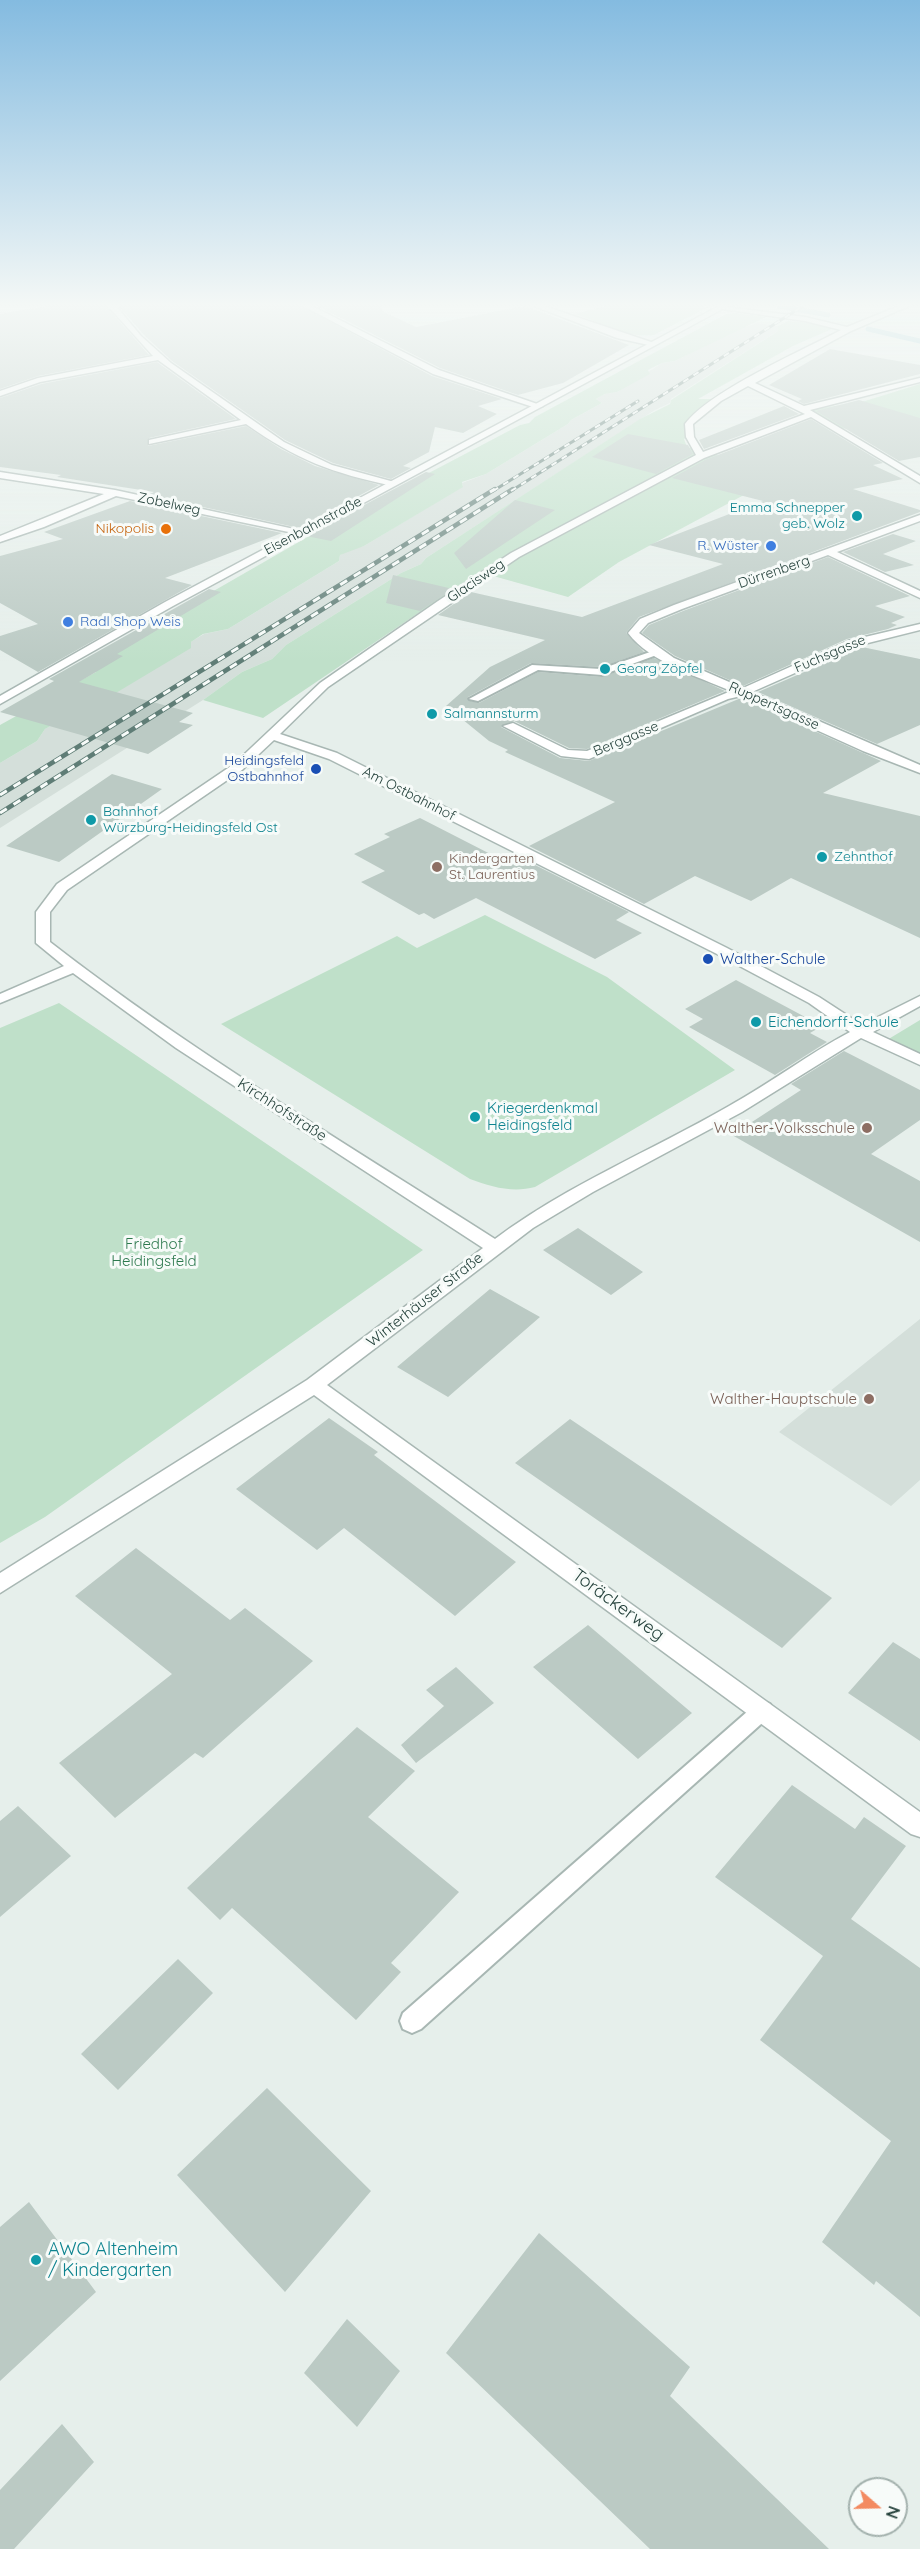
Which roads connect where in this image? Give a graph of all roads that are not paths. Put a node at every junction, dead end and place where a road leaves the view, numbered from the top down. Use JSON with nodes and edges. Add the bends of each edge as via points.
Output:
{"nodes":[{"id":1,"x":230,"y":425,"type":"edge"},
{"id":2,"x":254,"y":425,"type":"edge"},
{"id":3,"x":503,"y":425,"type":"edge"},
{"id":4,"x":689,"y":425,"type":"edge"},
{"id":5,"x":775,"y":425,"type":"edge"},
{"id":6,"x":828,"y":425,"type":"edge"},
{"id":7,"x":152,"y":442,"type":"dead end"},
{"id":8,"x":701,"y":456,"type":"junction"},
{"id":9,"x":0,"y":475,"type":"edge"},
{"id":10,"x":920,"y":480,"type":"edge"},
{"id":11,"x":393,"y":483,"type":"junction"},
{"id":12,"x":115,"y":493,"type":"junction"},
{"id":13,"x":920,"y":518,"type":"edge"},
{"id":14,"x":303,"y":532,"type":"junction"},
{"id":15,"x":0,"y":539,"type":"edge"},
{"id":16,"x":830,"y":552,"type":"junction"},
{"id":17,"x":920,"y":595,"type":"edge"},
{"id":18,"x":920,"y":627,"type":"edge"},
{"id":19,"x":633,"y":633,"type":"joint"},
{"id":20,"x":657,"y":653,"type":"junction"},
{"id":21,"x":744,"y":692,"type":"junction"},
{"id":22,"x":474,"y":699,"type":"dead end"},
{"id":23,"x":0,"y":701,"type":"edge"},
{"id":24,"x":509,"y":726,"type":"dead end"},
{"id":25,"x":272,"y":735,"type":"junction"},
{"id":26,"x":920,"y":769,"type":"edge"},
{"id":27,"x":75,"y":967,"type":"junction"},
{"id":28,"x":0,"y":999,"type":"edge"},
{"id":29,"x":920,"y":1000,"type":"edge"},
{"id":30,"x":861,"y":1032,"type":"junction"},
{"id":31,"x":920,"y":1060,"type":"edge"},
{"id":32,"x":494,"y":1246,"type":"junction"},
{"id":33,"x":314,"y":1385,"type":"junction"},
{"id":34,"x":0,"y":1584,"type":"edge"},
{"id":35,"x":763,"y":1710,"type":"junction"},
{"id":36,"x":920,"y":1826,"type":"edge"},
{"id":37,"x":412,"y":2021,"type":"dead end"}],
"edges":[{"from":1,"to":7,"type":"street"},
{"from":2,"to":11,"type":"street","via":[[310,460]]},
{"from":3,"to":11,"type":"street","name":"Eisenbahnstraße"},
{"from":4,"to":8,"type":"street","via":[[690,437]]},
{"from":5,"to":8,"type":"street","name":"Glacisweg"},
{"from":6,"to":10,"type":"street"},
{"from":8,"to":25,"type":"street","name":"Glacisweg","via":[[515,555],[324,685]]},
{"from":9,"to":12,"type":"street","name":"Zobelweg"},
{"from":11,"to":14,"type":"street","name":"Eisenbahnstraße"},
{"from":12,"to":14,"type":"street","name":"Zobelweg"},
{"from":12,"to":15,"type":"street"},
{"from":13,"to":16,"type":"street","name":"Dürrenberg"},
{"from":14,"to":23,"type":"street","name":"Eisenbahnstraße"},
{"from":16,"to":17,"type":"street"},
{"from":16,"to":19,"type":"street","name":"Dürrenberg","via":[[678,607],[644,621]]},
{"from":18,"to":21,"type":"street","name":"Fuchsgasse","via":[[891,630],[861,640]]},
{"from":19,"to":20,"type":"street","name":"Ruppertsgasse"},
{"from":20,"to":21,"type":"street","name":"Ruppertsgasse"},
{"from":20,"to":22,"type":"lane","via":[[602,672],[536,667]]},
{"from":21,"to":24,"type":"street","name":"Berggasse","via":[[725,696],[589,755],[564,753]]},
{"from":21,"to":26,"type":"street","name":"Ruppertsgasse"},
{"from":25,"to":27,"type":"street","via":[[238,767],[62,886],[43,912],[43,943]]},
{"from":25,"to":30,"type":"street","name":"Am Ostbahnhof","via":[[333,756],[722,951],[814,999]]},
{"from":27,"to":28,"type":"street"},
{"from":27,"to":32,"type":"street","name":"Kirchhofstraße","via":[[181,1045]]},
{"from":29,"to":30,"type":"street","name":"Winterhäuser Straße"},
{"from":30,"to":31,"type":"street","name":"Am Ostbahnhof"},
{"from":30,"to":32,"type":"street","name":"Winterhäuser Straße","via":[[736,1109],[586,1188]]},
{"from":32,"to":33,"type":"street","name":"Winterhäuser Straße"},
{"from":33,"to":34,"type":"street","name":"Winterhäuser Straße"},
{"from":33,"to":35,"type":"street","name":"Toräckerweg"},
{"from":35,"to":36,"type":"street","name":"Toräckerweg"},
{"from":35,"to":37,"type":"lane"}]}
